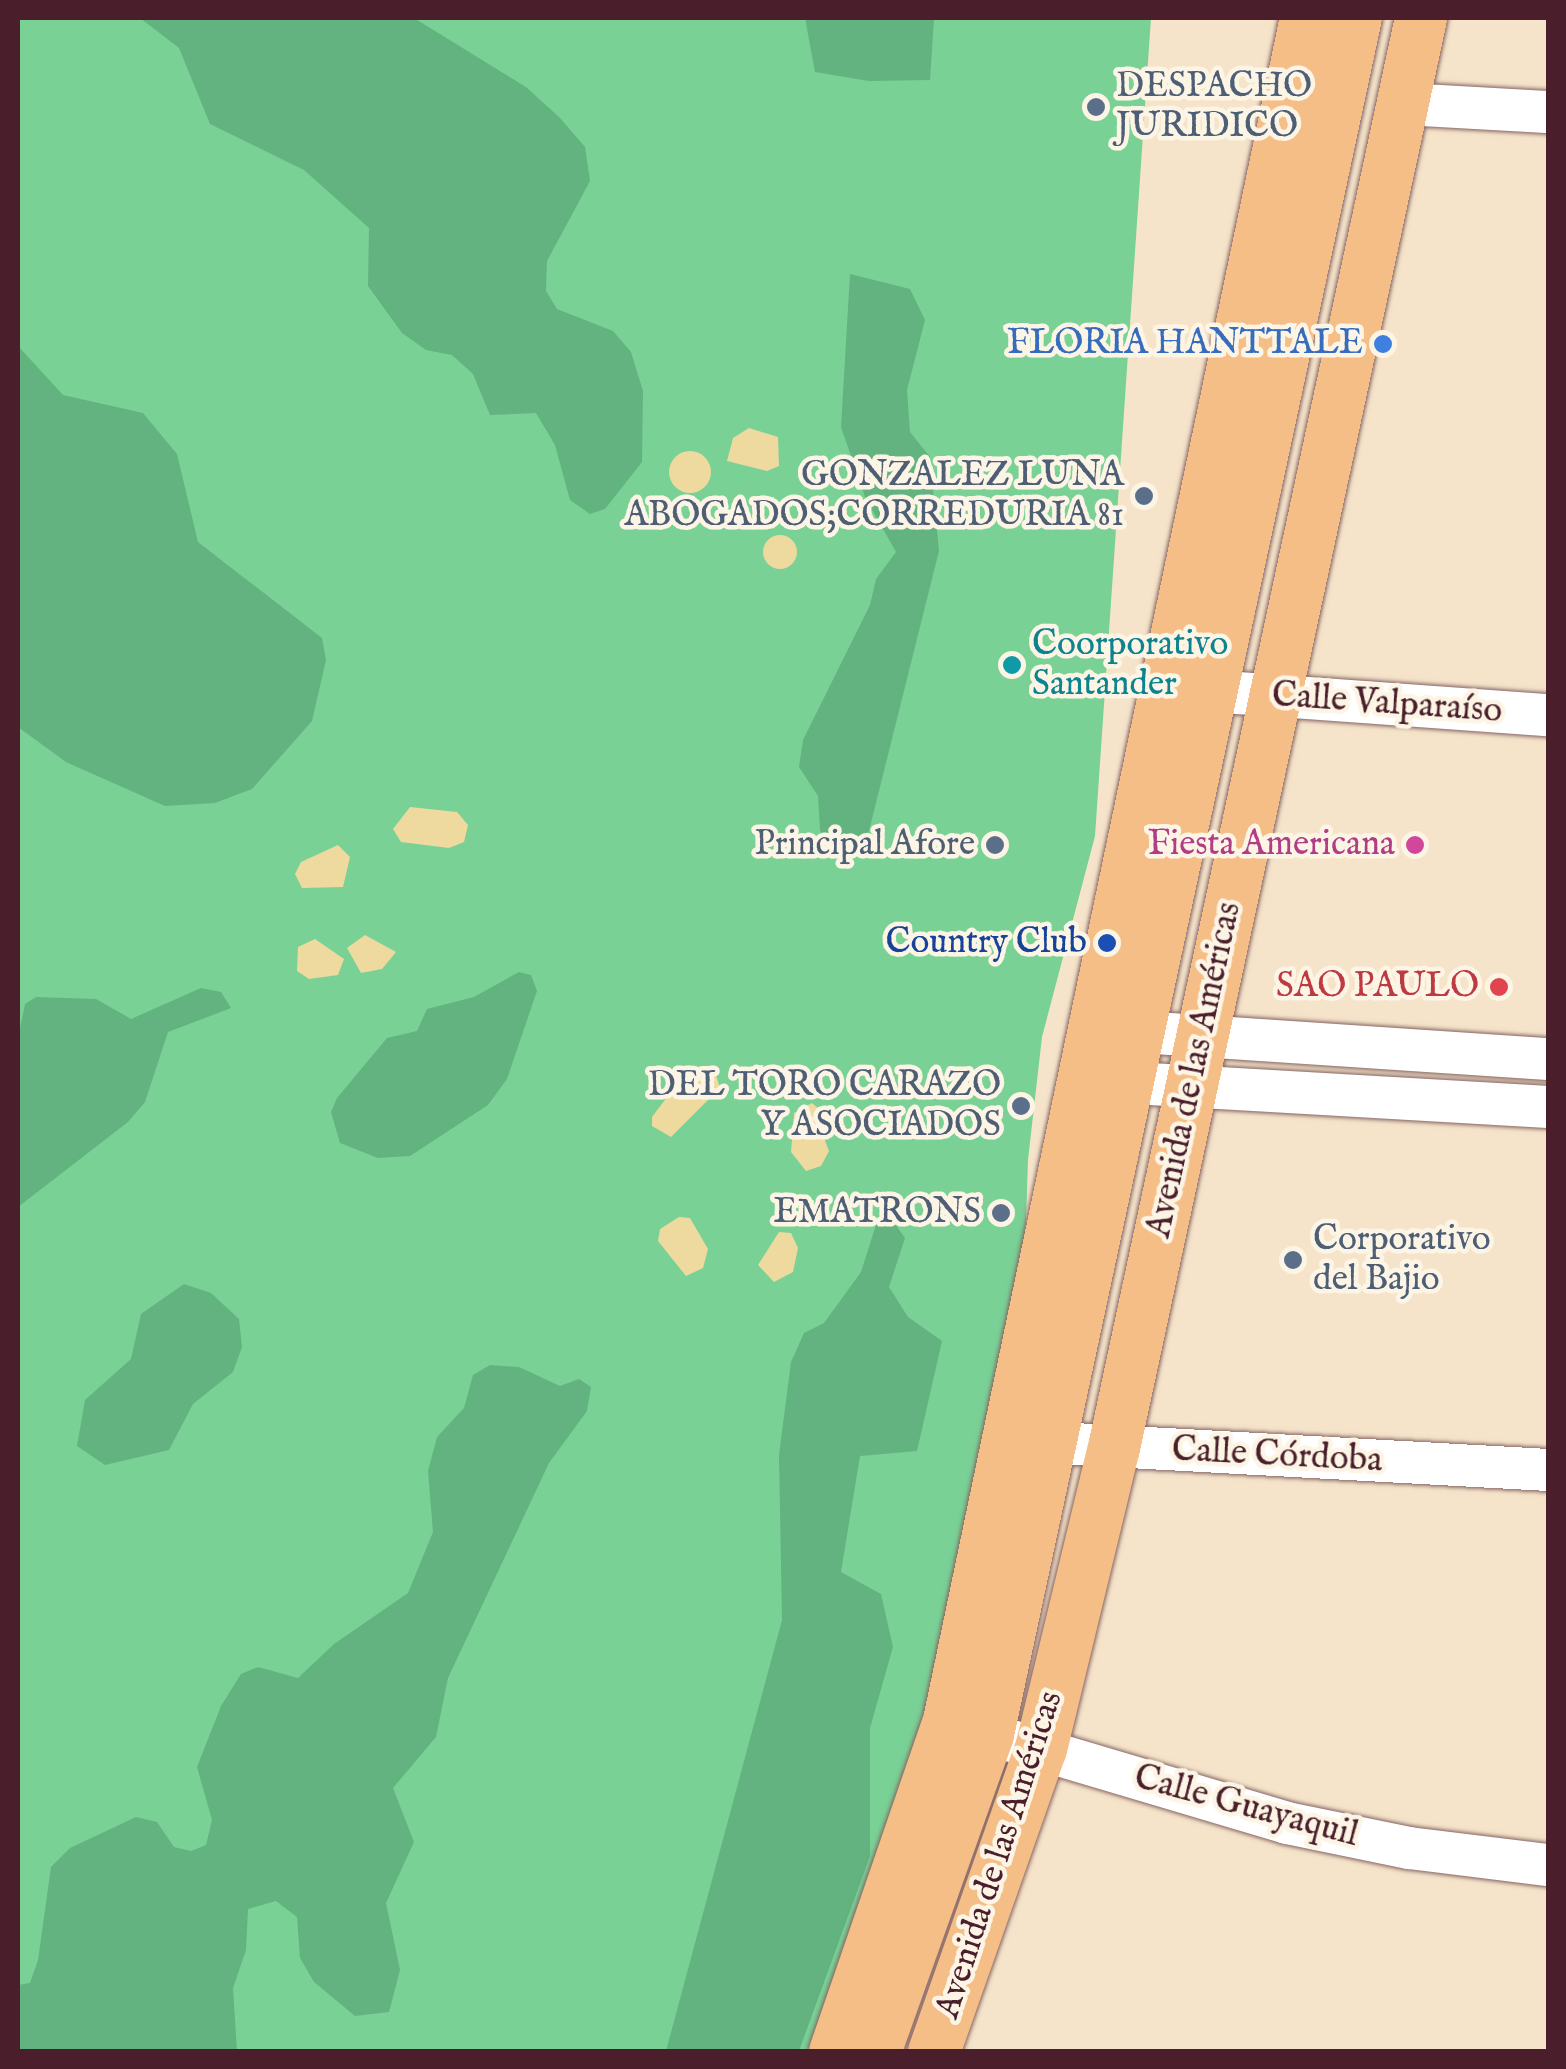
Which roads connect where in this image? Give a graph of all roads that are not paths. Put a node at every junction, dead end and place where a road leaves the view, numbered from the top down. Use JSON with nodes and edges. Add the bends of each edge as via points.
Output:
{"nodes":[{"id":1,"x":1306,"y":18,"type":"edge"},
{"id":2,"x":1356,"y":18,"type":"edge"},
{"id":3,"x":1421,"y":18,"type":"edge"},
{"id":4,"x":1403,"y":104,"type":"junction"},
{"id":5,"x":1548,"y":112,"type":"edge"},
{"id":6,"x":1188,"y":689,"type":"junction"},
{"id":7,"x":1274,"y":697,"type":"junction"},
{"id":8,"x":1548,"y":715,"type":"edge"},
{"id":9,"x":1118,"y":1031,"type":"junction"},
{"id":10,"x":1202,"y":1037,"type":"junction"},
{"id":11,"x":1548,"y":1059,"type":"edge"},
{"id":12,"x":1108,"y":1082,"type":"junction"},
{"id":13,"x":1191,"y":1088,"type":"junction"},
{"id":14,"x":1548,"y":1108,"type":"edge"},
{"id":15,"x":1031,"y":1441,"type":"junction"},
{"id":16,"x":1114,"y":1448,"type":"junction"},
{"id":17,"x":1548,"y":1470,"type":"edge"},
{"id":18,"x":969,"y":1728,"type":"junction"},
{"id":19,"x":1042,"y":1749,"type":"junction"},
{"id":20,"x":1548,"y":1865,"type":"edge"},
{"id":21,"x":869,"y":2045,"type":"edge"},
{"id":22,"x":934,"y":2052,"type":"edge"}],
"edges":[{"from":1,"to":6,"type":"main road","name":"Avenida de las Américas"},
{"from":2,"to":6,"type":"main road","name":"Avenida de las Américas"},
{"from":3,"to":4,"type":"main road","name":"Avenida de las Américas"},
{"from":4,"to":5,"type":"street"},
{"from":4,"to":7,"type":"main road","name":"Avenida de las Américas"},
{"from":6,"to":7,"type":"street","name":"Calle Valparaíso"},
{"from":6,"to":9,"type":"main road","name":"Avenida de las Américas"},
{"from":7,"to":8,"type":"street","name":"Calle Valparaíso"},
{"from":7,"to":10,"type":"main road","name":"Avenida de las Américas"},
{"from":9,"to":10,"type":"street"},
{"from":9,"to":12,"type":"main road","name":"Avenida de las Américas"},
{"from":10,"to":11,"type":"street"},
{"from":10,"to":13,"type":"main road","name":"Avenida de las Américas"},
{"from":12,"to":13,"type":"street"},
{"from":12,"to":15,"type":"main road","name":"Avenida de las Américas"},
{"from":13,"to":14,"type":"street"},
{"from":13,"to":16,"type":"main road","name":"Avenida de las Américas"},
{"from":15,"to":16,"type":"street","name":"Calle Córdoba"},
{"from":15,"to":18,"type":"main road","name":"Avenida de las Américas"},
{"from":16,"to":17,"type":"street","name":"Calle Córdoba"},
{"from":16,"to":19,"type":"main road","name":"Avenida de las Américas"},
{"from":18,"to":19,"type":"street","name":"Calle Guayaquil"},
{"from":18,"to":21,"type":"main road","name":"Avenida de las Américas"},
{"from":19,"to":20,"type":"street","name":"Calle Guayaquil","via":[[1287,1824]]},
{"from":19,"to":22,"type":"main road","name":"Avenida de las Américas"}]}
